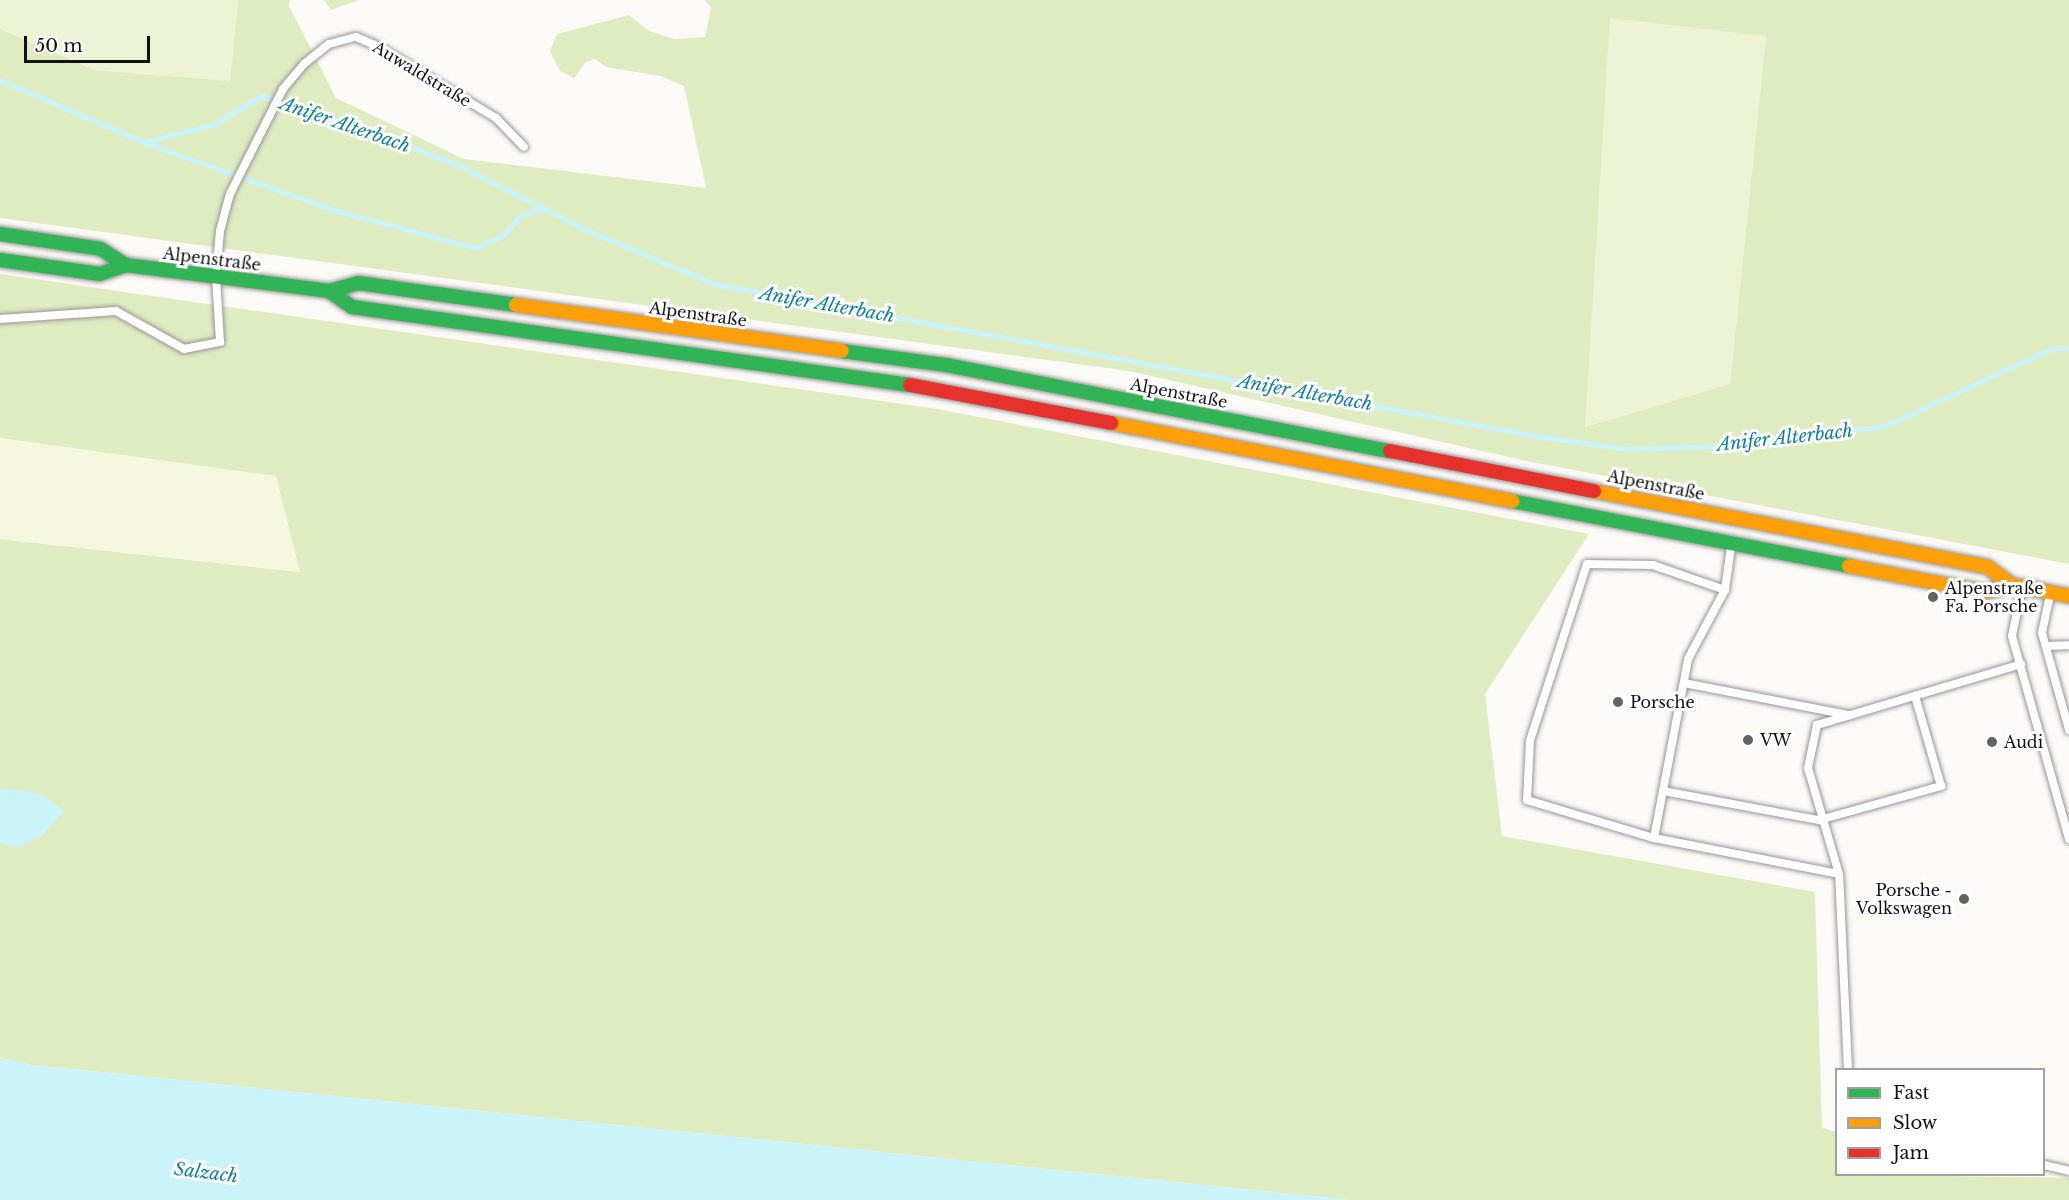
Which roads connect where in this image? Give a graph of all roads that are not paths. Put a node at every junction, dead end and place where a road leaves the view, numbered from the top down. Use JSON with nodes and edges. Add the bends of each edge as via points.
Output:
{"nodes":[{"id":1,"x":524,"y":147,"type":"dead end"},
{"id":2,"x":0,"y":234,"type":"edge"},
{"id":3,"x":0,"y":260,"type":"edge"},
{"id":4,"x":126,"y":265,"type":"junction"},
{"id":5,"x":216,"y":276,"type":"junction"},
{"id":6,"x":329,"y":291,"type":"junction"},
{"id":7,"x":0,"y":318,"type":"edge"},
{"id":8,"x":1732,"y":542,"type":"junction"},
{"id":9,"x":2017,"y":586,"type":"junction"},
{"id":10,"x":1725,"y":590,"type":"junction"},
{"id":11,"x":2050,"y":592,"type":"junction"},
{"id":12,"x":2069,"y":596,"type":"edge"},
{"id":13,"x":2069,"y":645,"type":"edge"},
{"id":14,"x":2046,"y":646,"type":"junction"},
{"id":15,"x":2020,"y":664,"type":"junction"},
{"id":16,"x":1684,"y":682,"type":"junction"},
{"id":17,"x":1915,"y":696,"type":"junction"},
{"id":18,"x":1851,"y":715,"type":"junction"},
{"id":19,"x":2069,"y":730,"type":"edge"},
{"id":20,"x":1663,"y":791,"type":"junction"},
{"id":21,"x":1824,"y":820,"type":"junction"},
{"id":22,"x":1654,"y":838,"type":"junction"},
{"id":23,"x":2069,"y":839,"type":"edge"},
{"id":24,"x":1839,"y":874,"type":"junction"},
{"id":25,"x":1848,"y":1068,"type":"edge"},
{"id":26,"x":2045,"y":1165,"type":"edge"},
{"id":27,"x":2069,"y":1171,"type":"edge"}],
"edges":[{"from":1,"to":5,"type":"lane","name":"Auwaldstraße","via":[[496,118],[379,47],[356,38],[329,44],[304,64],[270,111],[230,194],[220,231]]},
{"from":2,"to":4,"type":"main road","name":"Alpenstraße","via":[[101,249]]},
{"from":3,"to":4,"type":"main road","name":"Alpenstraße","via":[[100,274]]},
{"from":4,"to":5,"type":"main road","name":"Alpenstraße"},
{"from":5,"to":6,"type":"main road","name":"Alpenstraße"},
{"from":5,"to":7,"type":"lane","name":"Auwaldstraße","via":[[220,342],[184,349],[116,311]]},
{"from":6,"to":8,"type":"main road","name":"Alpenstraße","via":[[352,307],[942,390]]},
{"from":6,"to":9,"type":"main road","name":"Alpenstraße","via":[[358,283],[946,365],[1988,567]]},
{"from":8,"to":9,"type":"main road","name":"Alpenstraße","via":[[1984,592]]},
{"from":8,"to":10,"type":"lane"},
{"from":9,"to":11,"type":"main road","name":"Alpenstraße"},
{"from":9,"to":15,"type":"lane","via":[[2012,636]]},
{"from":10,"to":16,"type":"lane","via":[[1688,659]]},
{"from":10,"to":22,"type":"lane","via":[[1653,565],[1587,564],[1530,741],[1527,800]]},
{"from":11,"to":12,"type":"main road","name":"Alpenstraße"},
{"from":11,"to":14,"type":"lane","via":[[2042,633]]},
{"from":13,"to":14,"type":"lane"},
{"from":14,"to":19,"type":"lane"},
{"from":15,"to":17,"type":"lane"},
{"from":15,"to":23,"type":"lane"},
{"from":16,"to":18,"type":"lane"},
{"from":16,"to":20,"type":"lane"},
{"from":17,"to":18,"type":"lane"},
{"from":17,"to":21,"type":"lane","via":[[1941,786]]},
{"from":18,"to":21,"type":"lane","via":[[1817,725],[1808,768]]},
{"from":20,"to":21,"type":"lane"},
{"from":20,"to":22,"type":"lane"},
{"from":21,"to":24,"type":"lane"},
{"from":22,"to":24,"type":"lane"},
{"from":24,"to":25,"type":"lane"},
{"from":26,"to":27,"type":"lane"}]}
